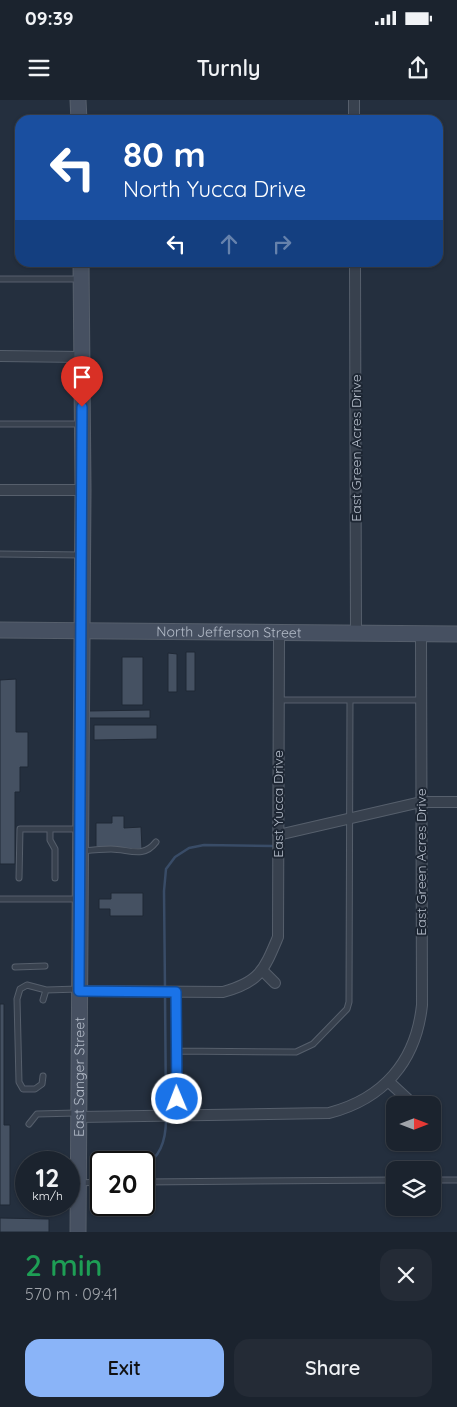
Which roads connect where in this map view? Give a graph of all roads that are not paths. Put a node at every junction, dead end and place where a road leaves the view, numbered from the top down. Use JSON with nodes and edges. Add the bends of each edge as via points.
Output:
{"nodes":[{"id":1,"x":78,"y":100,"type":"edge"},
{"id":2,"x":354,"y":100,"type":"edge"},
{"id":3,"x":79,"y":115,"type":"edge"},
{"id":4,"x":354,"y":115,"type":"edge"},
{"id":5,"x":81,"y":267,"type":"edge"},
{"id":6,"x":355,"y":267,"type":"edge"},
{"id":7,"x":0,"y":279,"type":"edge"},
{"id":8,"x":81,"y":279,"type":"junction"},
{"id":9,"x":0,"y":356,"type":"edge"},
{"id":10,"x":82,"y":357,"type":"junction"},
{"id":11,"x":0,"y":424,"type":"edge"},
{"id":12,"x":82,"y":424,"type":"junction"},
{"id":13,"x":0,"y":490,"type":"edge"},
{"id":14,"x":83,"y":490,"type":"junction"},
{"id":15,"x":0,"y":554,"type":"edge"},
{"id":16,"x":82,"y":555,"type":"junction"},
{"id":17,"x":81,"y":629,"type":"junction"},
{"id":18,"x":0,"y":630,"type":"edge"},
{"id":19,"x":279,"y":634,"type":"junction"},
{"id":20,"x":356,"y":634,"type":"junction"},
{"id":21,"x":422,"y":634,"type":"junction"},
{"id":22,"x":457,"y":634,"type":"edge"},
{"id":23,"x":278,"y":700,"type":"junction"},
{"id":24,"x":350,"y":700,"type":"junction"},
{"id":25,"x":421,"y":700,"type":"junction"},
{"id":26,"x":421,"y":802,"type":"junction"},
{"id":27,"x":457,"y":802,"type":"edge"},
{"id":28,"x":350,"y":820,"type":"junction"},
{"id":29,"x":50,"y":829,"type":"junction"},
{"id":30,"x":80,"y":829,"type":"junction"},
{"id":31,"x":278,"y":835,"type":"junction"},
{"id":32,"x":156,"y":842,"type":"dead end"},
{"id":33,"x":80,"y":851,"type":"junction"},
{"id":34,"x":19,"y":878,"type":"dead end"},
{"id":35,"x":55,"y":878,"type":"dead end"},
{"id":36,"x":0,"y":899,"type":"edge"},
{"id":37,"x":80,"y":899,"type":"junction"},
{"id":38,"x":45,"y":966,"type":"dead end"},
{"id":39,"x":15,"y":967,"type":"dead end"},
{"id":40,"x":263,"y":972,"type":"junction"},
{"id":41,"x":275,"y":983,"type":"dead end"},
{"id":42,"x":46,"y":990,"type":"junction"},
{"id":43,"x":79,"y":990,"type":"junction"},
{"id":44,"x":168,"y":992,"type":"junction"},
{"id":45,"x":43,"y":1000,"type":"dead end"},
{"id":46,"x":176,"y":1051,"type":"junction"},
{"id":47,"x":43,"y":1076,"type":"dead end"},
{"id":48,"x":388,"y":1081,"type":"junction"},
{"id":49,"x":404,"y":1096,"type":"edge"},
{"id":50,"x":79,"y":1115,"type":"junction"},
{"id":51,"x":168,"y":1116,"type":"junction"},
{"id":52,"x":29,"y":1124,"type":"dead end"},
{"id":53,"x":79,"y":1151,"type":"edge"},
{"id":54,"x":386,"y":1180,"type":"edge"},
{"id":55,"x":441,"y":1180,"type":"edge"},
{"id":56,"x":457,"y":1180,"type":"edge"},
{"id":57,"x":155,"y":1182,"type":"edge"},
{"id":58,"x":78,"y":1216,"type":"edge"},
{"id":59,"x":78,"y":1232,"type":"edge"}],
"edges":[{"from":1,"to":3,"type":"main road"},
{"from":2,"to":4,"type":"street"},
{"from":5,"to":8,"type":"main road","name":"East Sanger Street"},
{"from":6,"to":20,"type":"street","name":"East Green Acres Drive"},
{"from":7,"to":8,"type":"lane"},
{"from":8,"to":10,"type":"main road","name":"East Sanger Street"},
{"from":9,"to":10,"type":"street"},
{"from":10,"to":12,"type":"main road","name":"East Sanger Street"},
{"from":11,"to":12,"type":"lane"},
{"from":12,"to":14,"type":"main road","name":"East Sanger Street"},
{"from":13,"to":14,"type":"street"},
{"from":14,"to":16,"type":"main road","name":"East Sanger Street"},
{"from":15,"to":16,"type":"lane"},
{"from":16,"to":17,"type":"main road","name":"East Sanger Street"},
{"from":17,"to":18,"type":"main road","name":"North Jefferson Street"},
{"from":17,"to":19,"type":"main road","name":"North Jefferson Street"},
{"from":17,"to":30,"type":"main road","name":"East Sanger Street"},
{"from":19,"to":20,"type":"main road","name":"North Jefferson Street"},
{"from":19,"to":23,"type":"street","name":"East Yucca Drive"},
{"from":20,"to":21,"type":"main road","name":"North Jefferson Street"},
{"from":21,"to":22,"type":"main road","name":"North Jefferson Street"},
{"from":21,"to":25,"type":"street","name":"East Green Acres Drive"},
{"from":23,"to":24,"type":"lane"},
{"from":23,"to":31,"type":"street","name":"East Yucca Drive"},
{"from":24,"to":25,"type":"lane"},
{"from":24,"to":28,"type":"lane"},
{"from":25,"to":26,"type":"street","name":"East Green Acres Drive"},
{"from":26,"to":27,"type":"street"},
{"from":26,"to":28,"type":"street"},
{"from":26,"to":48,"type":"street","name":"East Green Acres Drive","via":[[420,1017],[411,1050]]},
{"from":28,"to":31,"type":"street"},
{"from":28,"to":46,"type":"lane","via":[[350,1002],[347,1009],[314,1044],[296,1052]]},
{"from":29,"to":30,"type":"lane"},
{"from":29,"to":34,"type":"lane","via":[[20,829]]},
{"from":29,"to":35,"type":"lane","via":[[50,840],[55,848]]},
{"from":30,"to":33,"type":"main road","name":"East Sanger Street"},
{"from":31,"to":40,"type":"street","name":"East Yucca Drive","via":[[278,937]]},
{"from":32,"to":33,"type":"lane","via":[[145,852],[113,849]]},
{"from":33,"to":37,"type":"main road","name":"East Sanger Street"},
{"from":36,"to":37,"type":"lane"},
{"from":37,"to":43,"type":"main road","name":"East Sanger Street"},
{"from":38,"to":39,"type":"lane"},
{"from":40,"to":41,"type":"street"},
{"from":40,"to":44,"type":"street","via":[[242,987],[223,992]]},
{"from":42,"to":43,"type":"lane"},
{"from":42,"to":45,"type":"lane"},
{"from":42,"to":47,"type":"lane","via":[[23,986],[17,999],[19,1082],[23,1088],[35,1089],[42,1084]]},
{"from":43,"to":44,"type":"street"},
{"from":43,"to":50,"type":"main road","name":"East Sanger Street"},
{"from":44,"to":46,"type":"lane"},
{"from":46,"to":51,"type":"lane"},
{"from":48,"to":49,"type":"street"},
{"from":48,"to":51,"type":"street","name":"East Green Acres Drive","via":[[366,1100],[329,1114]]},
{"from":50,"to":51,"type":"street","name":"East Green Acres Drive"},
{"from":50,"to":52,"type":"lane","via":[[37,1114]]},
{"from":50,"to":53,"type":"main road","name":"East Sanger Street"},
{"from":54,"to":57,"type":"lane"},
{"from":55,"to":56,"type":"lane"},
{"from":58,"to":59,"type":"main road","name":"East Sanger Street"}]}
